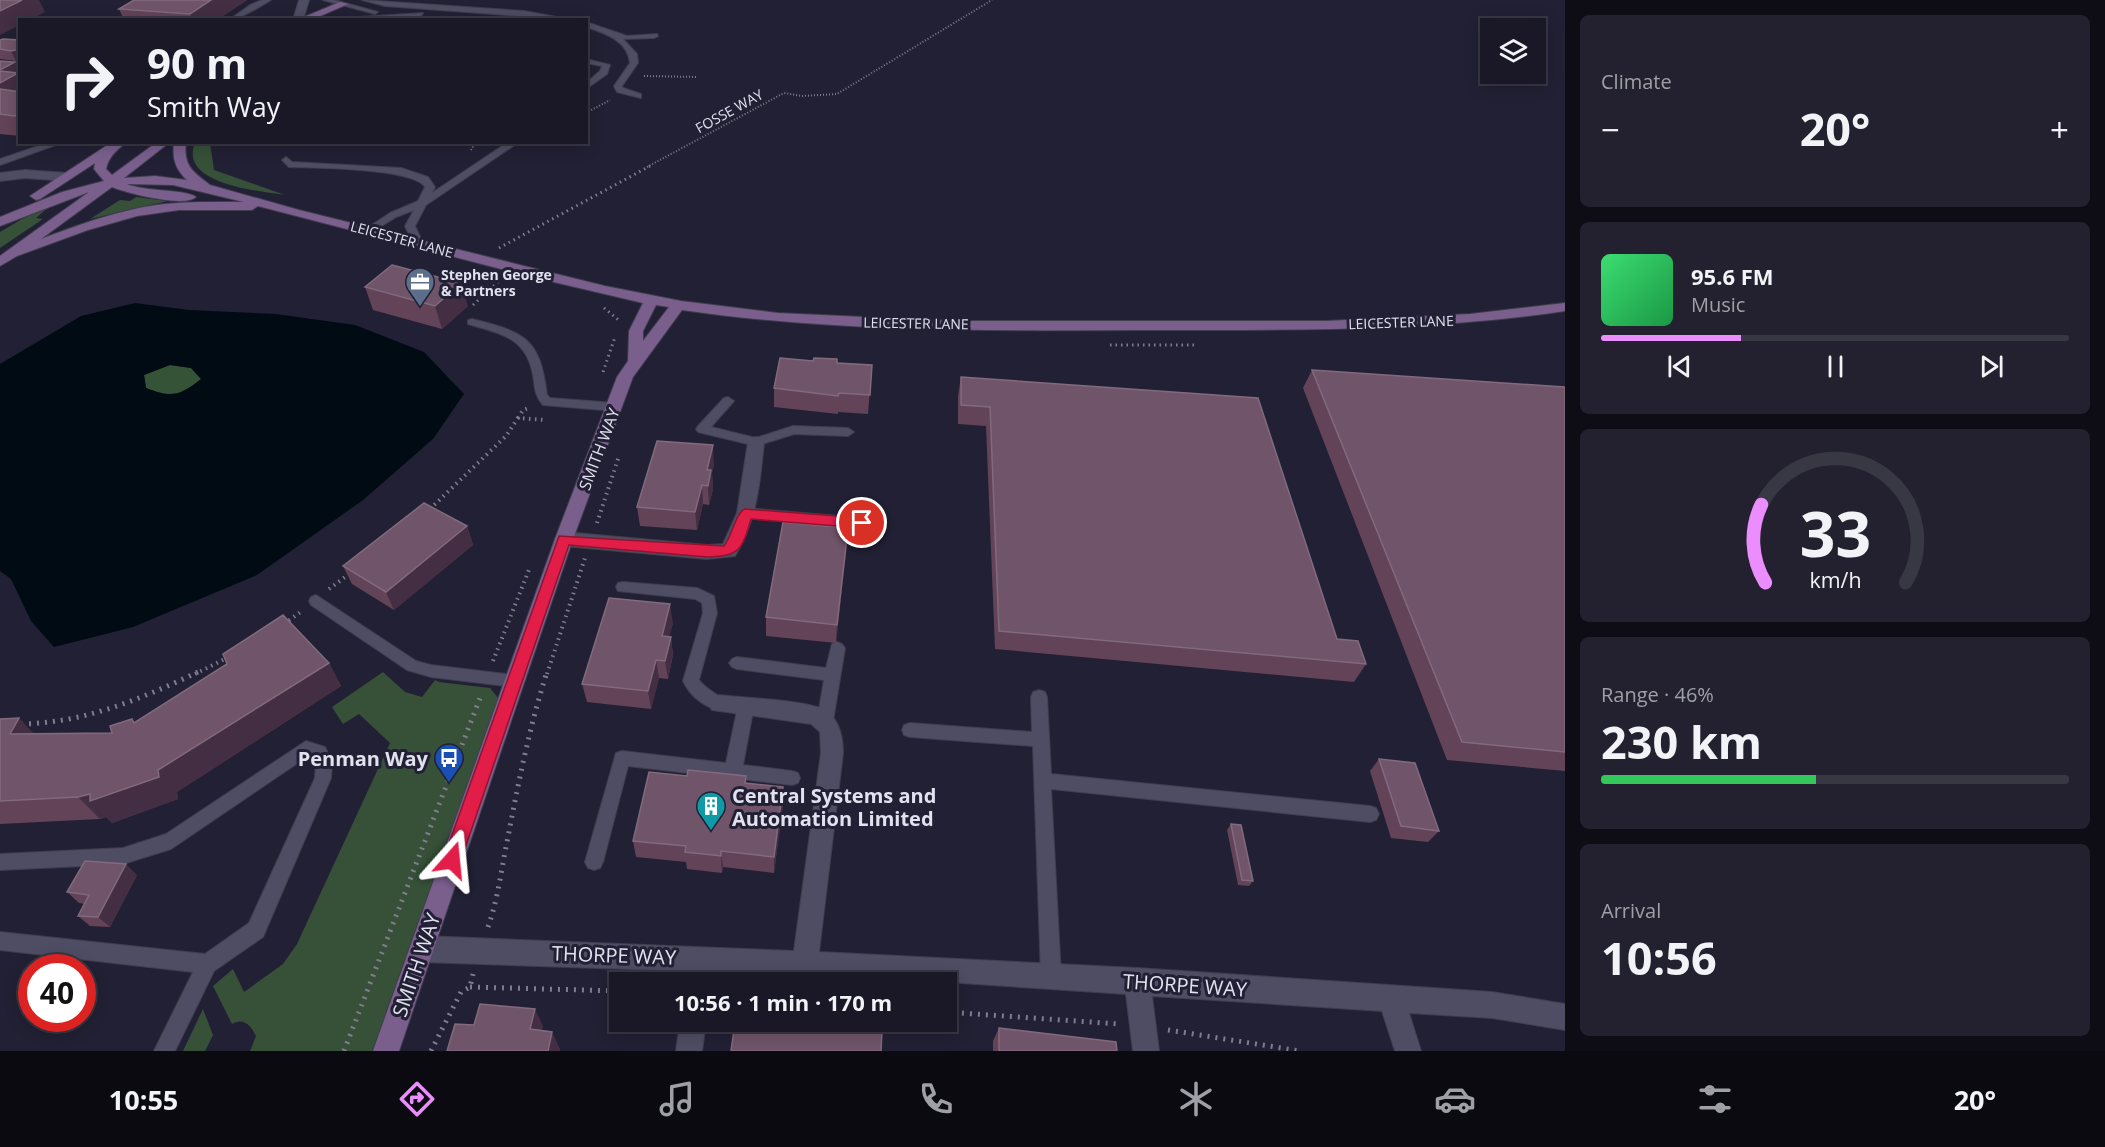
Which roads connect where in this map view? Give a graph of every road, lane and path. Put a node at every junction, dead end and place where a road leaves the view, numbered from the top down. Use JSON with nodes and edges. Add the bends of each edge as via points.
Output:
{"nodes":[{"id":1,"x":267,"y":0,"type":"edge"},
{"id":2,"x":304,"y":0,"type":"edge"},
{"id":3,"x":325,"y":0,"type":"edge"},
{"id":4,"x":992,"y":0,"type":"edge"},
{"id":5,"x":366,"y":1,"type":"edge"},
{"id":6,"x":346,"y":2,"type":"edge"},
{"id":7,"x":423,"y":14,"type":"junction"},
{"id":8,"x":235,"y":18,"type":"edge"},
{"id":9,"x":300,"y":18,"type":"edge"},
{"id":10,"x":302,"y":18,"type":"edge"},
{"id":11,"x":305,"y":18,"type":"edge"},
{"id":12,"x":326,"y":18,"type":"edge"},
{"id":13,"x":370,"y":18,"type":"edge"},
{"id":14,"x":497,"y":18,"type":"edge"},
{"id":15,"x":557,"y":18,"type":"edge"},
{"id":16,"x":588,"y":27,"type":"edge"},
{"id":17,"x":615,"y":35,"type":"junction"},
{"id":18,"x":654,"y":36,"type":"dead end"},
{"id":19,"x":588,"y":61,"type":"edge"},
{"id":20,"x":588,"y":85,"type":"edge"},
{"id":21,"x":638,"y":96,"type":"dead end"},
{"id":22,"x":54,"y":144,"type":"edge"},
{"id":23,"x":162,"y":144,"type":"edge"},
{"id":24,"x":180,"y":144,"type":"edge"},
{"id":25,"x":475,"y":144,"type":"edge"},
{"id":26,"x":510,"y":144,"type":"edge"},
{"id":27,"x":115,"y":146,"type":"edge"},
{"id":28,"x":468,"y":155,"type":"dead end"},
{"id":29,"x":286,"y":160,"type":"dead end"},
{"id":30,"x":0,"y":162,"type":"edge"},
{"id":31,"x":0,"y":177,"type":"edge"},
{"id":32,"x":67,"y":177,"type":"junction"},
{"id":33,"x":113,"y":182,"type":"junction"},
{"id":34,"x":208,"y":188,"type":"junction"},
{"id":35,"x":424,"y":202,"type":"junction"},
{"id":36,"x":254,"y":206,"type":"junction"},
{"id":37,"x":278,"y":208,"type":"junction"},
{"id":38,"x":0,"y":221,"type":"edge"},
{"id":39,"x":369,"y":230,"type":"junction"},
{"id":40,"x":418,"y":243,"type":"junction"},
{"id":41,"x":13,"y":253,"type":"junction"},
{"id":42,"x":478,"y":260,"type":"junction"},
{"id":43,"x":0,"y":262,"type":"edge"},
{"id":44,"x":501,"y":280,"type":"dead end"},
{"id":45,"x":651,"y":301,"type":"junction"},
{"id":46,"x":473,"y":305,"type":"dead end"},
{"id":47,"x":678,"y":305,"type":"junction"},
{"id":48,"x":1565,"y":307,"type":"edge"},
{"id":49,"x":472,"y":322,"type":"dead end"},
{"id":50,"x":634,"y":359,"type":"junction"},
{"id":51,"x":728,"y":401,"type":"dead end"},
{"id":52,"x":615,"y":407,"type":"junction"},
{"id":53,"x":848,"y":432,"type":"dead end"},
{"id":54,"x":756,"y":442,"type":"junction"},
{"id":55,"x":622,"y":449,"type":"dead end"},
{"id":56,"x":745,"y":513,"type":"junction"},
{"id":57,"x":862,"y":523,"type":"dead end"},
{"id":58,"x":564,"y":539,"type":"junction"},
{"id":59,"x":591,"y":542,"type":"junction"},
{"id":60,"x":532,"y":560,"type":"dead end"},
{"id":61,"x":623,"y":587,"type":"dead end"},
{"id":62,"x":316,"y":601,"type":"dead end"},
{"id":63,"x":837,"y":648,"type":"dead end"},
{"id":64,"x":737,"y":663,"type":"dead end"},
{"id":65,"x":833,"y":675,"type":"junction"},
{"id":66,"x":488,"y":678,"type":"junction"},
{"id":67,"x":515,"y":681,"type":"junction"},
{"id":68,"x":1039,"y":697,"type":"dead end"},
{"id":69,"x":719,"y":704,"type":"joint"},
{"id":70,"x":746,"y":706,"type":"junction"},
{"id":71,"x":825,"y":721,"type":"junction"},
{"id":72,"x":910,"y":730,"type":"dead end"},
{"id":73,"x":1041,"y":740,"type":"junction"},
{"id":74,"x":733,"y":771,"type":"junction"},
{"id":75,"x":792,"y":778,"type":"dead end"},
{"id":76,"x":1043,"y":781,"type":"junction"},
{"id":77,"x":1370,"y":814,"type":"dead end"},
{"id":78,"x":0,"y":862,"type":"edge"},
{"id":79,"x":594,"y":862,"type":"dead end"},
{"id":80,"x":0,"y":940,"type":"edge"},
{"id":81,"x":423,"y":949,"type":"junction"},
{"id":82,"x":479,"y":950,"type":"junction"},
{"id":83,"x":207,"y":964,"type":"junction"},
{"id":84,"x":805,"y":964,"type":"junction"},
{"id":85,"x":700,"y":971,"type":"edge"},
{"id":86,"x":1051,"y":976,"type":"junction"},
{"id":87,"x":1137,"y":981,"type":"junction"},
{"id":88,"x":470,"y":987,"type":"junction"},
{"id":89,"x":609,"y":991,"type":"edge"},
{"id":90,"x":1392,"y":999,"type":"junction"},
{"id":91,"x":1565,"y":1017,"type":"edge"},
{"id":92,"x":692,"y":1032,"type":"edge"},
{"id":93,"x":164,"y":1051,"type":"edge"},
{"id":94,"x":344,"y":1051,"type":"edge"},
{"id":95,"x":386,"y":1051,"type":"edge"},
{"id":96,"x":430,"y":1051,"type":"edge"},
{"id":97,"x":689,"y":1051,"type":"edge"},
{"id":98,"x":1146,"y":1051,"type":"edge"},
{"id":99,"x":1408,"y":1051,"type":"edge"}],
"edges":[{"from":1,"to":8,"type":"lane"},
{"from":2,"to":9,"type":"street"},
{"from":3,"to":6,"type":"lane"},
{"from":3,"to":10,"type":"street"},
{"from":4,"to":42,"type":"path","name":"FOSSE WAY","via":[[837,94],[784,93]]},
{"from":5,"to":6,"type":"lane"},
{"from":5,"to":15,"type":"lane"},
{"from":6,"to":7,"type":"lane","via":[[369,12]]},
{"from":6,"to":11,"type":"street"},
{"from":6,"to":12,"type":"street"},
{"from":7,"to":13,"type":"lane"},
{"from":7,"to":14,"type":"lane"},
{"from":16,"to":17,"type":"lane"},
{"from":17,"to":18,"type":"lane","via":[[634,39]]},
{"from":17,"to":21,"type":"lane","via":[[633,54],[634,63],[618,86]]},
{"from":19,"to":20,"type":"lane","via":[[606,65],[604,72]]},
{"from":22,"to":30,"type":"lane"},
{"from":23,"to":33,"type":"street"},
{"from":24,"to":34,"type":"street","via":[[182,169]]},
{"from":25,"to":28,"type":"path"},
{"from":26,"to":35,"type":"lane"},
{"from":27,"to":32,"type":"street"},
{"from":27,"to":33,"type":"street","via":[[102,160],[100,169]]},
{"from":29,"to":35,"type":"lane","via":[[289,164],[401,171],[425,179],[430,187]]},
{"from":31,"to":32,"type":"street"},
{"from":32,"to":33,"type":"street"},
{"from":32,"to":38,"type":"street"},
{"from":33,"to":34,"type":"street","name":"LEICESTER LANE","via":[[152,180]]},
{"from":33,"to":36,"type":"street","name":"LEICESTER LANE","via":[[137,191]]},
{"from":33,"to":38,"type":"street","via":[[65,194]]},
{"from":33,"to":41,"type":"street"},
{"from":34,"to":37,"type":"street","name":"LEICESTER LANE"},
{"from":35,"to":39,"type":"lane"},
{"from":35,"to":40,"type":"lane","via":[[410,226]]},
{"from":36,"to":37,"type":"street","name":"LEICESTER LANE"},
{"from":36,"to":41,"type":"street","via":[[143,211]]},
{"from":37,"to":39,"type":"street","name":"LEICESTER LANE"},
{"from":39,"to":40,"type":"street","name":"LEICESTER LANE"},
{"from":40,"to":42,"type":"street","name":"LEICESTER LANE"},
{"from":41,"to":43,"type":"street"},
{"from":42,"to":45,"type":"street","name":"LEICESTER LANE"},
{"from":44,"to":46,"type":"path"},
{"from":45,"to":47,"type":"street","name":"LEICESTER LANE"},
{"from":45,"to":50,"type":"street","via":[[639,323]]},
{"from":47,"to":48,"type":"street","name":"LEICESTER LANE","via":[[793,319],[903,324],[1149,326],[1409,322],[1486,318]]},
{"from":47,"to":50,"type":"street"},
{"from":49,"to":52,"type":"lane","via":[[506,332],[528,345],[538,367],[541,396],[547,402]]},
{"from":50,"to":52,"type":"street","name":"SMITH WAY"},
{"from":51,"to":54,"type":"lane","via":[[702,429]]},
{"from":52,"to":58,"type":"street","name":"SMITH WAY"},
{"from":53,"to":54,"type":"lane","via":[[793,430]]},
{"from":54,"to":56,"type":"street"},
{"from":55,"to":59,"type":"path"},
{"from":56,"to":57,"type":"lane"},
{"from":56,"to":59,"type":"street","via":[[739,537],[728,551]]},
{"from":58,"to":59,"type":"street"},
{"from":58,"to":67,"type":"street","name":"SMITH WAY"},
{"from":59,"to":82,"type":"path","via":[[532,718],[497,902]]},
{"from":60,"to":66,"type":"path"},
{"from":61,"to":69,"type":"lane","via":[[697,594],[709,600],[710,613],[692,681],[705,699]]},
{"from":62,"to":66,"type":"lane","via":[[412,666]]},
{"from":63,"to":65,"type":"lane"},
{"from":64,"to":65,"type":"lane"},
{"from":65,"to":71,"type":"lane"},
{"from":66,"to":67,"type":"lane"},
{"from":66,"to":94,"type":"path"},
{"from":67,"to":81,"type":"street","name":"SMITH WAY"},
{"from":68,"to":73,"type":"lane"},
{"from":69,"to":70,"type":"street"},
{"from":70,"to":71,"type":"street","via":[[801,712]]},
{"from":70,"to":74,"type":"lane"},
{"from":71,"to":84,"type":"street","via":[[833,733],[832,753]]},
{"from":72,"to":73,"type":"lane"},
{"from":73,"to":76,"type":"lane"},
{"from":74,"to":75,"type":"lane"},
{"from":74,"to":79,"type":"lane","via":[[622,758]]},
{"from":76,"to":77,"type":"lane"},
{"from":76,"to":86,"type":"lane"},
{"from":78,"to":83,"type":"lane","via":[[123,856],[151,848],[171,841],[306,748],[319,752],[324,762],[323,778],[256,930]]},
{"from":80,"to":83,"type":"lane"},
{"from":81,"to":82,"type":"street","name":"THORPE WAY"},
{"from":81,"to":95,"type":"street","name":"SMITH WAY"},
{"from":82,"to":85,"type":"street","name":"THORPE WAY"},
{"from":82,"to":88,"type":"path"},
{"from":83,"to":93,"type":"lane"},
{"from":84,"to":85,"type":"street","name":"THORPE WAY"},
{"from":84,"to":86,"type":"street","name":"THORPE WAY"},
{"from":86,"to":87,"type":"street","name":"THORPE WAY"},
{"from":87,"to":90,"type":"street","name":"THORPE WAY"},
{"from":87,"to":98,"type":"street"},
{"from":88,"to":89,"type":"path"},
{"from":88,"to":96,"type":"path","via":[[461,992]]},
{"from":90,"to":91,"type":"street","name":"THORPE WAY","via":[[1492,1005]]},
{"from":90,"to":99,"type":"street"},
{"from":92,"to":97,"type":"street"}]}
